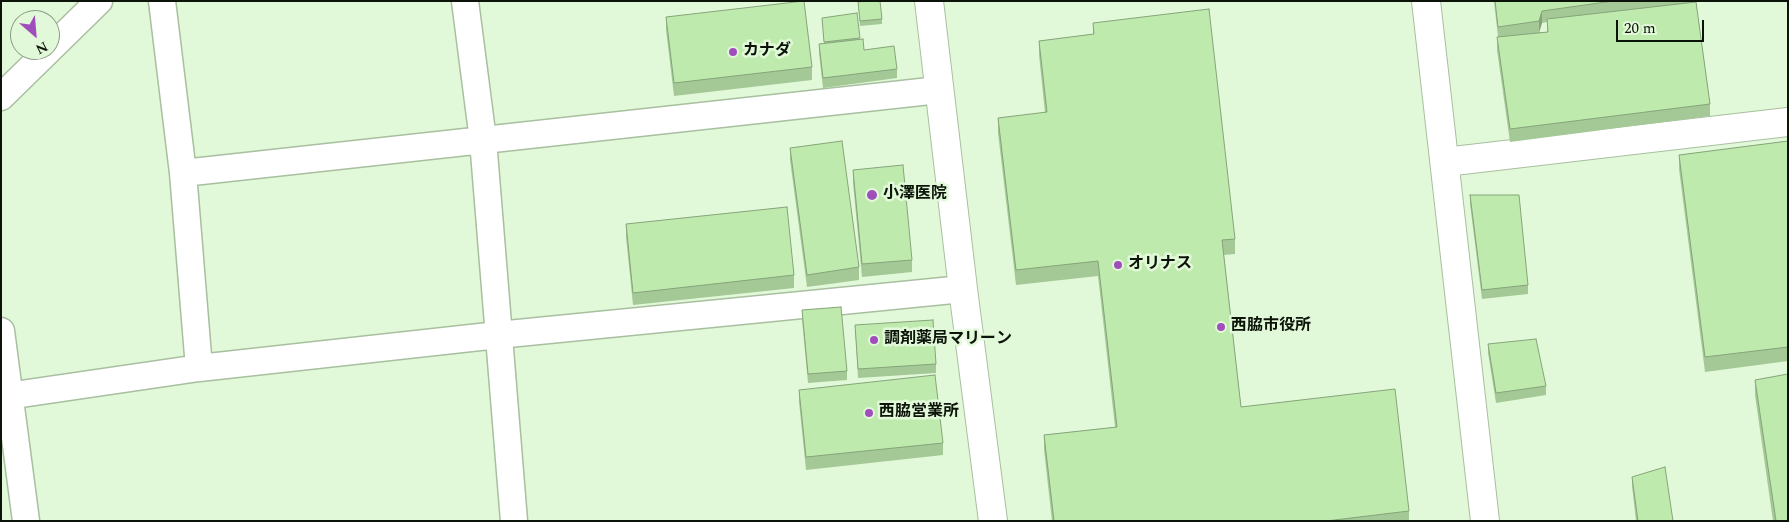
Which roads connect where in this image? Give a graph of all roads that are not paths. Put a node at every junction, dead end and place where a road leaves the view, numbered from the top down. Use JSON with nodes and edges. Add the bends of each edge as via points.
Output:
{"nodes":[{"id":1,"x":99,"y":1,"type":"edge"},
{"id":2,"x":162,"y":1,"type":"edge"},
{"id":3,"x":465,"y":1,"type":"edge"},
{"id":4,"x":929,"y":1,"type":"edge"},
{"id":5,"x":1426,"y":1,"type":"edge"},
{"id":6,"x":60,"y":38,"type":"edge"},
{"id":7,"x":38,"y":60,"type":"edge"},
{"id":8,"x":939,"y":90,"type":"junction"},
{"id":9,"x":1,"y":97,"type":"edge"},
{"id":10,"x":1788,"y":122,"type":"edge"},
{"id":11,"x":483,"y":140,"type":"junction"},
{"id":12,"x":1445,"y":162,"type":"junction"},
{"id":13,"x":183,"y":173,"type":"junction"},
{"id":14,"x":963,"y":289,"type":"junction"},
{"id":15,"x":1,"y":331,"type":"edge"},
{"id":16,"x":498,"y":335,"type":"junction"},
{"id":17,"x":199,"y":368,"type":"junction"},
{"id":18,"x":6,"y":396,"type":"edge"},
{"id":19,"x":26,"y":521,"type":"edge"},
{"id":20,"x":514,"y":521,"type":"edge"},
{"id":21,"x":993,"y":521,"type":"edge"},
{"id":22,"x":1485,"y":521,"type":"edge"}],
"edges":[{"from":1,"to":6,"type":"street"},
{"from":2,"to":13,"type":"street"},
{"from":3,"to":11,"type":"street"},
{"from":4,"to":8,"type":"street"},
{"from":5,"to":12,"type":"street"},
{"from":7,"to":9,"type":"street"},
{"from":8,"to":11,"type":"street"},
{"from":8,"to":14,"type":"street"},
{"from":10,"to":12,"type":"street"},
{"from":11,"to":13,"type":"street"},
{"from":11,"to":16,"type":"street"},
{"from":12,"to":22,"type":"street"},
{"from":13,"to":17,"type":"street"},
{"from":14,"to":16,"type":"street"},
{"from":14,"to":21,"type":"street"},
{"from":15,"to":18,"type":"street"},
{"from":16,"to":17,"type":"street"},
{"from":16,"to":20,"type":"street"},
{"from":17,"to":18,"type":"street"},
{"from":18,"to":19,"type":"street"}]}
